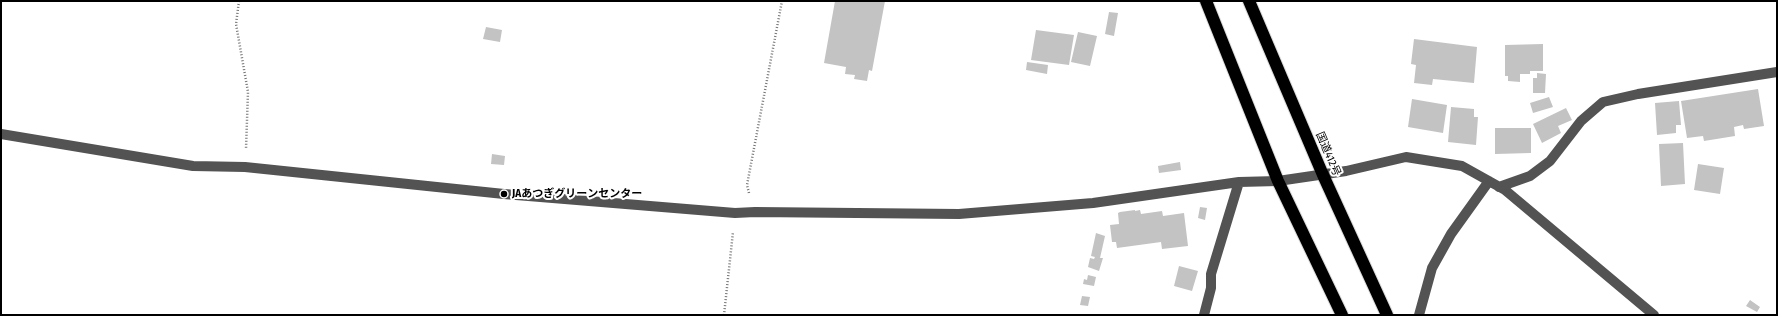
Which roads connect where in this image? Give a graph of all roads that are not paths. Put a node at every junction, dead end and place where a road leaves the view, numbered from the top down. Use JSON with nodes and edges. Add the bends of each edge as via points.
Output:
{"nodes":[{"id":1,"x":1206,"y":1,"type":"edge"},
{"id":2,"x":1250,"y":1,"type":"edge"},
{"id":3,"x":1777,"y":72,"type":"edge"},
{"id":4,"x":1,"y":134,"type":"edge"},
{"id":5,"x":1323,"y":175,"type":"junction"},
{"id":6,"x":1278,"y":180,"type":"junction"},
{"id":7,"x":1489,"y":181,"type":"junction"},
{"id":8,"x":1239,"y":182,"type":"junction"},
{"id":9,"x":1499,"y":187,"type":"junction"},
{"id":10,"x":1204,"y":315,"type":"edge"},
{"id":11,"x":1342,"y":315,"type":"edge"},
{"id":12,"x":1386,"y":315,"type":"edge"},
{"id":13,"x":1419,"y":315,"type":"edge"},
{"id":14,"x":1654,"y":315,"type":"edge"}],
"edges":[{"from":1,"to":6,"type":"highway"},
{"from":2,"to":5,"type":"highway","name":"国道412号"},
{"from":3,"to":9,"type":"street","via":[[1603,102],[1582,121],[1550,161],[1530,176]]},
{"from":4,"to":8,"type":"street","via":[[193,166],[245,167],[504,194],[735,213],[959,214],[1092,203]]},
{"from":5,"to":6,"type":"street"},
{"from":5,"to":7,"type":"street","via":[[1406,157],[1462,166]]},
{"from":5,"to":12,"type":"highway","name":"国道412号"},
{"from":6,"to":8,"type":"street"},
{"from":6,"to":11,"type":"highway"},
{"from":7,"to":9,"type":"street"},
{"from":7,"to":13,"type":"street","via":[[1451,234],[1432,268]]},
{"from":8,"to":10,"type":"street","via":[[1212,274]]},
{"from":9,"to":14,"type":"street"}]}
